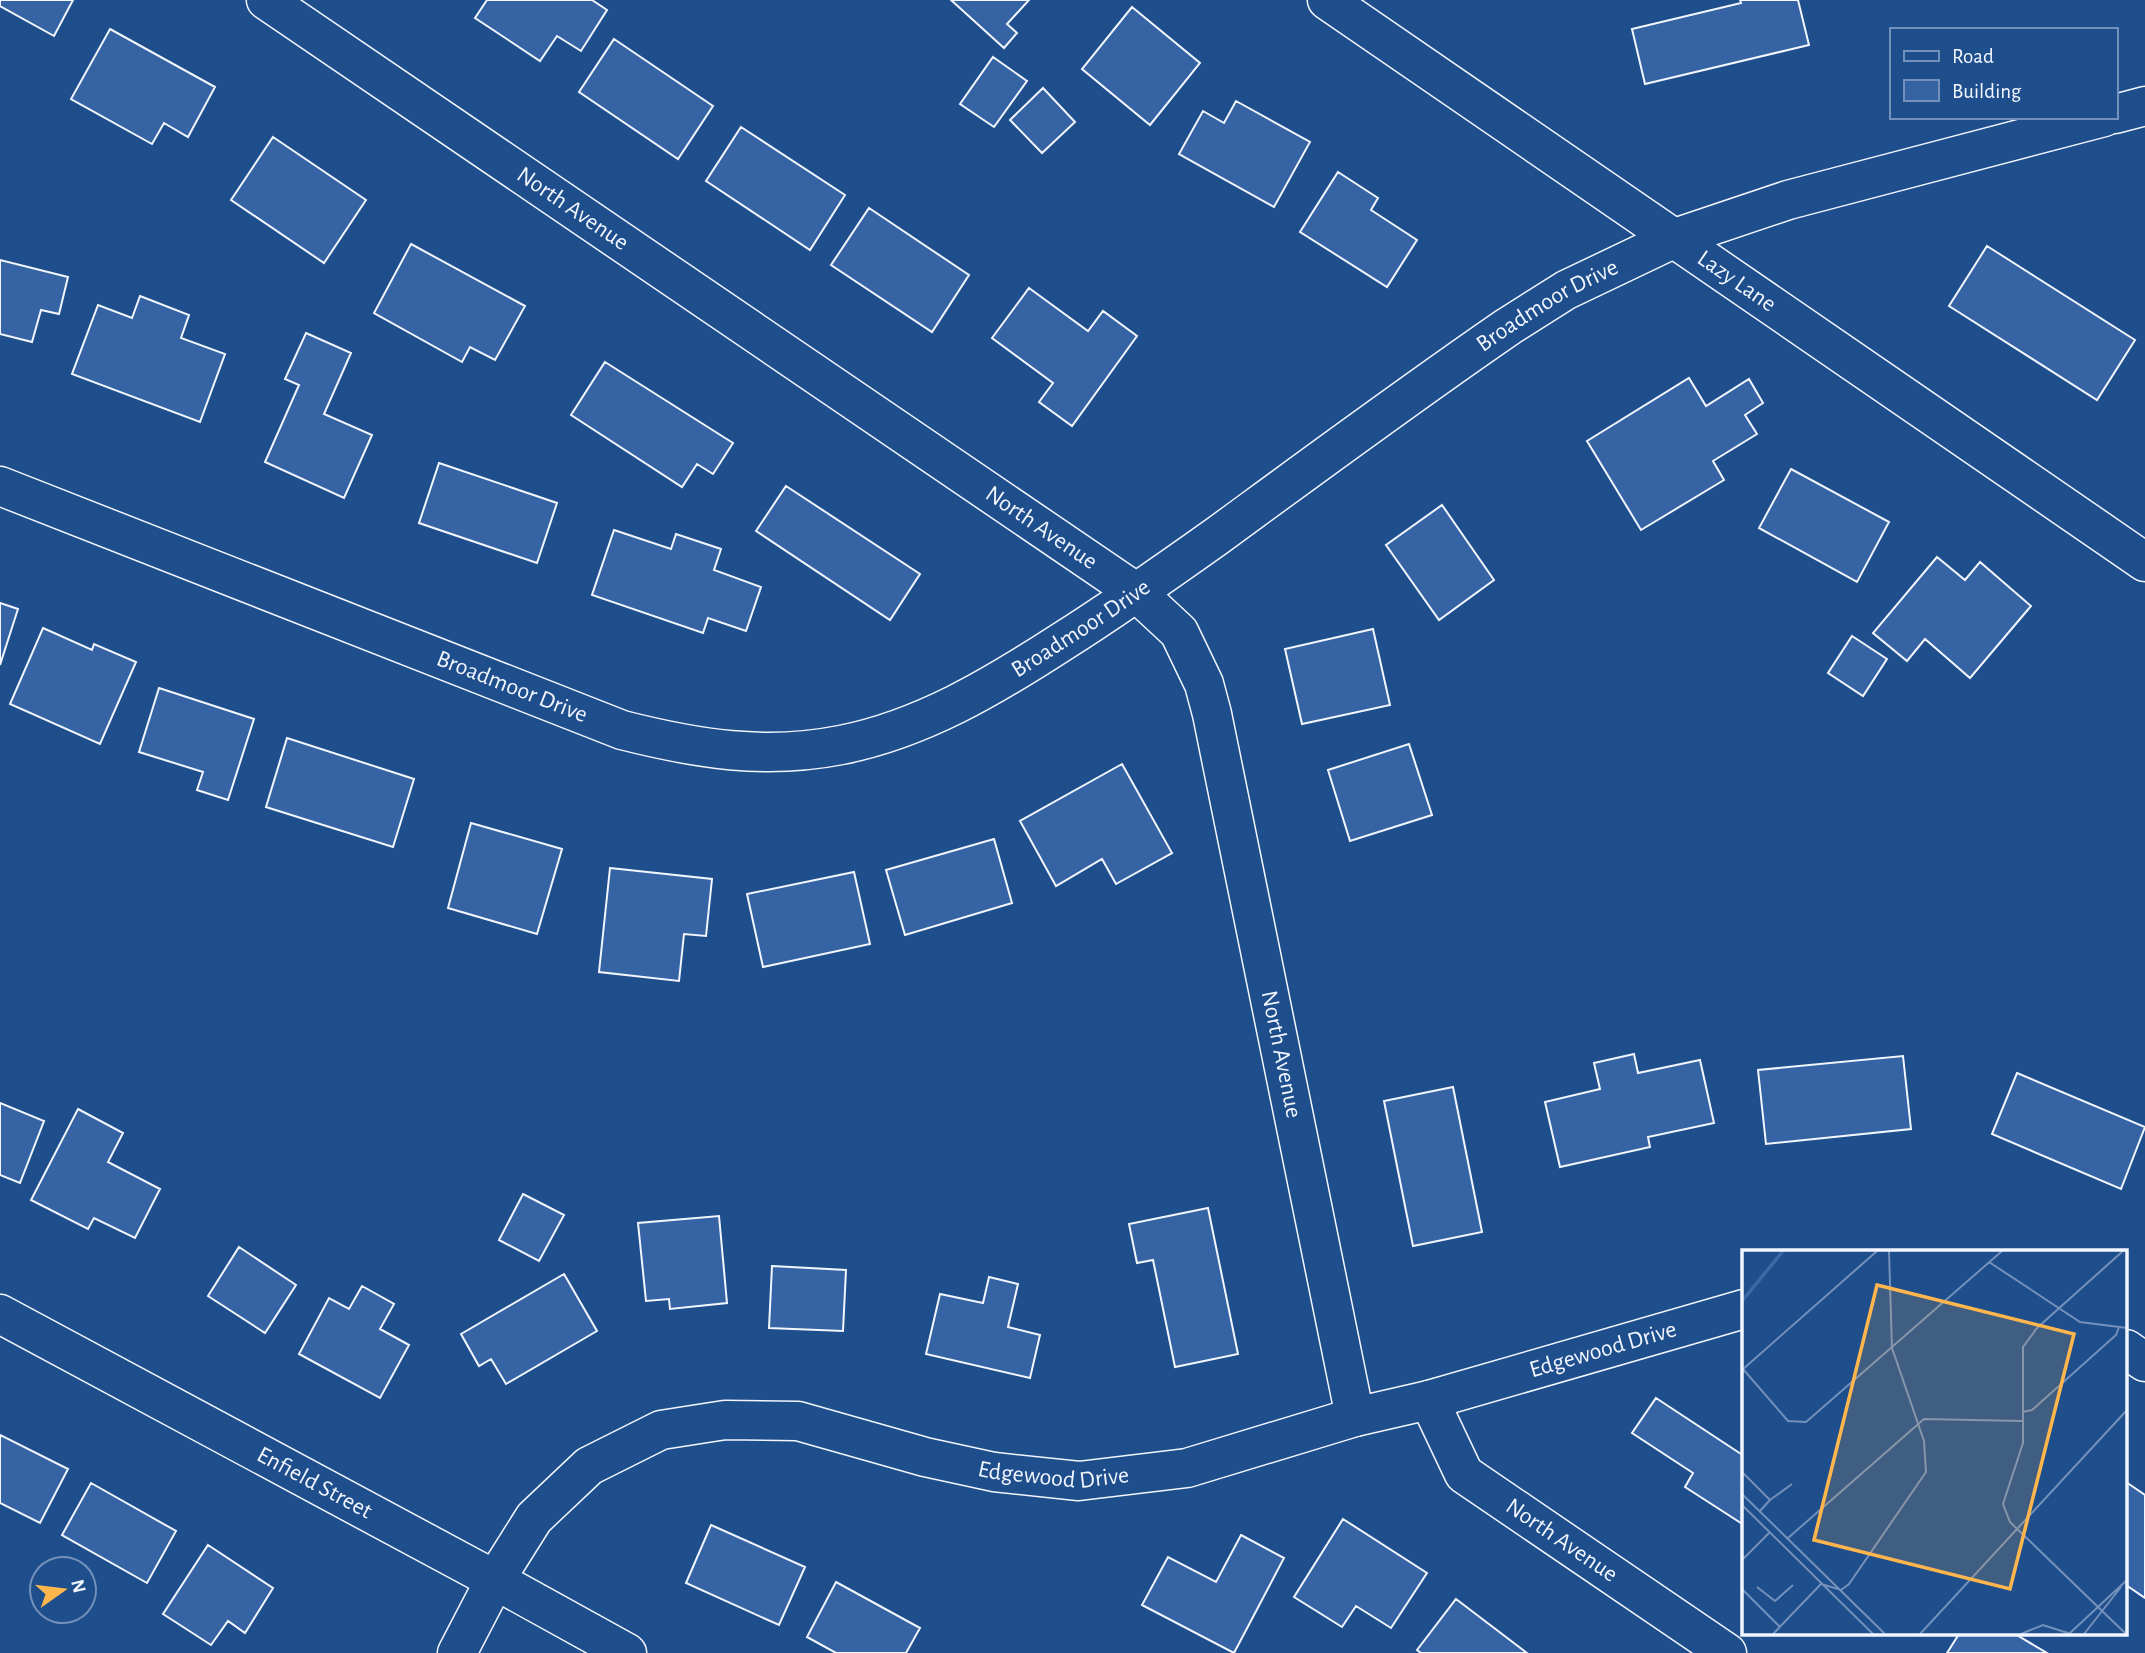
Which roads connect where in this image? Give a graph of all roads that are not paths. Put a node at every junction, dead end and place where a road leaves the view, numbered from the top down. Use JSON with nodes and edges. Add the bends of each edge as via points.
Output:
{"nodes":[{"id":1,"x":266,"y":0,"type":"edge"},
{"id":2,"x":1328,"y":0,"type":"edge"},
{"id":3,"x":2145,"y":106,"type":"edge"},
{"id":4,"x":2117,"y":113,"type":"edge"},
{"id":5,"x":2096,"y":119,"type":"edge"},
{"id":6,"x":1675,"y":237,"type":"junction"},
{"id":7,"x":0,"y":486,"type":"edge"},
{"id":8,"x":2145,"y":562,"type":"edge"},
{"id":9,"x":1137,"y":593,"type":"junction"},
{"id":10,"x":1742,"y":1311,"type":"edge"},
{"id":11,"x":0,"y":1314,"type":"edge"},
{"id":12,"x":2128,"y":1350,"type":"edge"},
{"id":13,"x":2145,"y":1362,"type":"edge"},
{"id":14,"x":1429,"y":1400,"type":"junction"},
{"id":15,"x":1355,"y":1418,"type":"junction"},
{"id":16,"x":495,"y":1580,"type":"junction"},
{"id":17,"x":457,"y":1653,"type":"edge"},
{"id":18,"x":627,"y":1653,"type":"edge"},
{"id":19,"x":1727,"y":1653,"type":"edge"}],
"edges":[{"from":1,"to":9,"type":"street","name":"North Avenue"},
{"from":2,"to":6,"type":"street","name":"Lazy Lane"},
{"from":3,"to":4,"type":"street"},
{"from":5,"to":6,"type":"street","name":"Broadmoor Drive","via":[[1788,200]]},
{"from":6,"to":8,"type":"street","name":"Lazy Lane"},
{"from":6,"to":9,"type":"street","name":"Broadmoor Drive","via":[[1566,290],[1508,326]]},
{"from":7,"to":9,"type":"street","name":"Broadmoor Drive","via":[[622,730],[714,750],[802,752],[844,745],[918,722],[1002,681]]},
{"from":9,"to":15,"type":"street","name":"North Avenue","via":[[1179,632],[1204,684],[1212,714]]},
{"from":10,"to":14,"type":"street","name":"Edgewood Drive"},
{"from":11,"to":16,"type":"street","name":"Enfield Street"},
{"from":12,"to":13,"type":"street"},
{"from":14,"to":15,"type":"street","name":"Edgewood Drive"},
{"from":14,"to":19,"type":"street","name":"North Avenue","via":[[1464,1474]]},
{"from":15,"to":16,"type":"street","name":"Edgewood Drive","via":[[1187,1468],[1079,1481],[994,1472],[797,1421],[725,1420],[661,1430],[589,1466],[534,1518]]},
{"from":16,"to":17,"type":"street","name":"Edgewood Drive"},
{"from":16,"to":18,"type":"street","name":"Enfield Street"}]}
